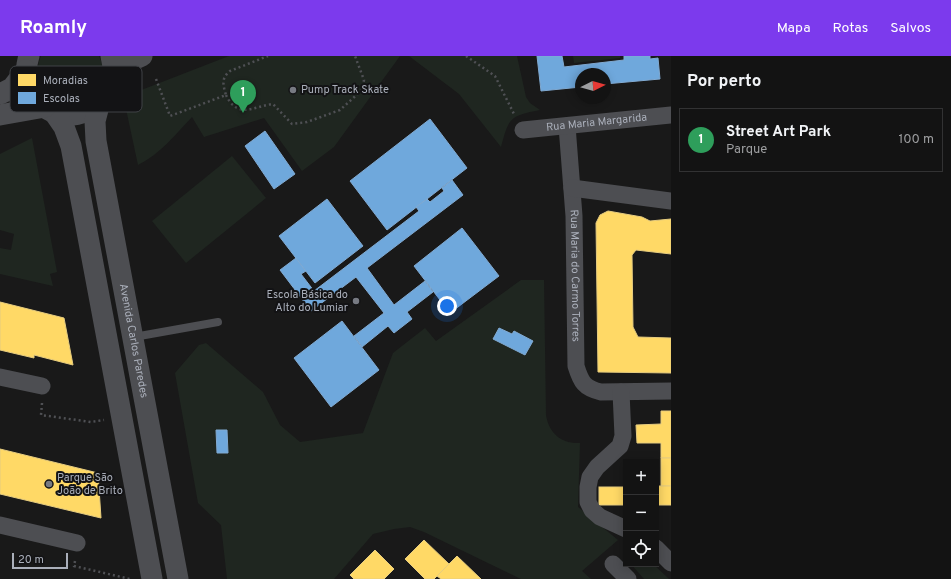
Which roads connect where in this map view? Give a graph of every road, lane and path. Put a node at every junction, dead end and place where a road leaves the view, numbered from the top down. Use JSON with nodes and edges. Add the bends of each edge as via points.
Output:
{"nodes":[{"id":1,"x":111,"y":56,"type":"edge"},
{"id":2,"x":142,"y":56,"type":"edge"},
{"id":3,"x":268,"y":56,"type":"edge"},
{"id":4,"x":355,"y":56,"type":"edge"},
{"id":5,"x":466,"y":56,"type":"edge"},
{"id":6,"x":112,"y":66,"type":"edge"},
{"id":7,"x":126,"y":66,"type":"edge"},
{"id":8,"x":156,"y":79,"type":"dead end"},
{"id":9,"x":10,"y":89,"type":"edge"},
{"id":10,"x":0,"y":94,"type":"edge"},
{"id":11,"x":226,"y":95,"type":"junction"},
{"id":12,"x":24,"y":112,"type":"edge"},
{"id":13,"x":52,"y":112,"type":"edge"},
{"id":14,"x":59,"y":112,"type":"edge"},
{"id":15,"x":86,"y":112,"type":"edge"},
{"id":16,"x":97,"y":112,"type":"edge"},
{"id":17,"x":0,"y":115,"type":"edge"},
{"id":18,"x":671,"y":115,"type":"edge"},
{"id":19,"x":567,"y":126,"type":"junction"},
{"id":20,"x":523,"y":130,"type":"joint"},
{"id":21,"x":572,"y":188,"type":"junction"},
{"id":22,"x":671,"y":201,"type":"edge"},
{"id":23,"x":218,"y":322,"type":"dead end"},
{"id":24,"x":132,"y":338,"type":"junction"},
{"id":25,"x":0,"y":377,"type":"edge"},
{"id":26,"x":42,"y":386,"type":"joint"},
{"id":27,"x":621,"y":392,"type":"junction"},
{"id":28,"x":671,"y":392,"type":"edge"},
{"id":29,"x":91,"y":422,"type":"dead end"},
{"id":30,"x":0,"y":525,"type":"edge"},
{"id":31,"x":623,"y":528,"type":"edge"},
{"id":32,"x":77,"y":542,"type":"joint"},
{"id":33,"x":659,"y":551,"type":"edge"},
{"id":34,"x":671,"y":563,"type":"edge"},
{"id":35,"x":613,"y":564,"type":"dead end"},
{"id":36,"x":130,"y":579,"type":"edge"},
{"id":37,"x":152,"y":579,"type":"edge"},
{"id":38,"x":178,"y":579,"type":"edge"},
{"id":39,"x":628,"y":579,"type":"edge"}],
"edges":[{"from":1,"to":6,"type":"street"},
{"from":2,"to":7,"type":"street"},
{"from":3,"to":11,"type":"path","via":[[226,74],[223,82]]},
{"from":4,"to":11,"type":"path","via":[[364,80],[362,90],[340,110],[308,122],[292,124],[273,104],[240,110]]},
{"from":5,"to":20,"type":"path","via":[[495,76]]},
{"from":8,"to":11,"type":"path","via":[[170,116]]},
{"from":9,"to":10,"type":"street"},
{"from":12,"to":17,"type":"street"},
{"from":13,"to":37,"type":"street","via":[[64,127],[71,146]]},
{"from":14,"to":15,"type":"street","via":[[69,115]]},
{"from":16,"to":24,"type":"street","name":"Avenida Carlos Paredes","via":[[96,141]]},
{"from":18,"to":19,"type":"street","name":"Rua Maria Margarida"},
{"from":19,"to":20,"type":"street","name":"Rua Maria Margarida"},
{"from":19,"to":21,"type":"street","name":"Rua Maria do Carmo Torres"},
{"from":21,"to":22,"type":"street"},
{"from":21,"to":27,"type":"street","name":"Rua Maria do Carmo Torres","via":[[576,366],[581,380],[592,390]]},
{"from":23,"to":24,"type":"lane"},
{"from":24,"to":38,"type":"street","name":"Avenida Carlos Paredes"},
{"from":25,"to":26,"type":"street"},
{"from":26,"to":29,"type":"path","via":[[41,415]]},
{"from":27,"to":28,"type":"street","name":"Rua Maria do Carmo Torres"},
{"from":27,"to":31,"type":"street","via":[[623,436],[620,446],[590,477],[588,502],[600,517]]},
{"from":30,"to":32,"type":"street"},
{"from":32,"to":36,"type":"path","via":[[74,566]]},
{"from":33,"to":34,"type":"street"},
{"from":35,"to":39,"type":"street"}]}
